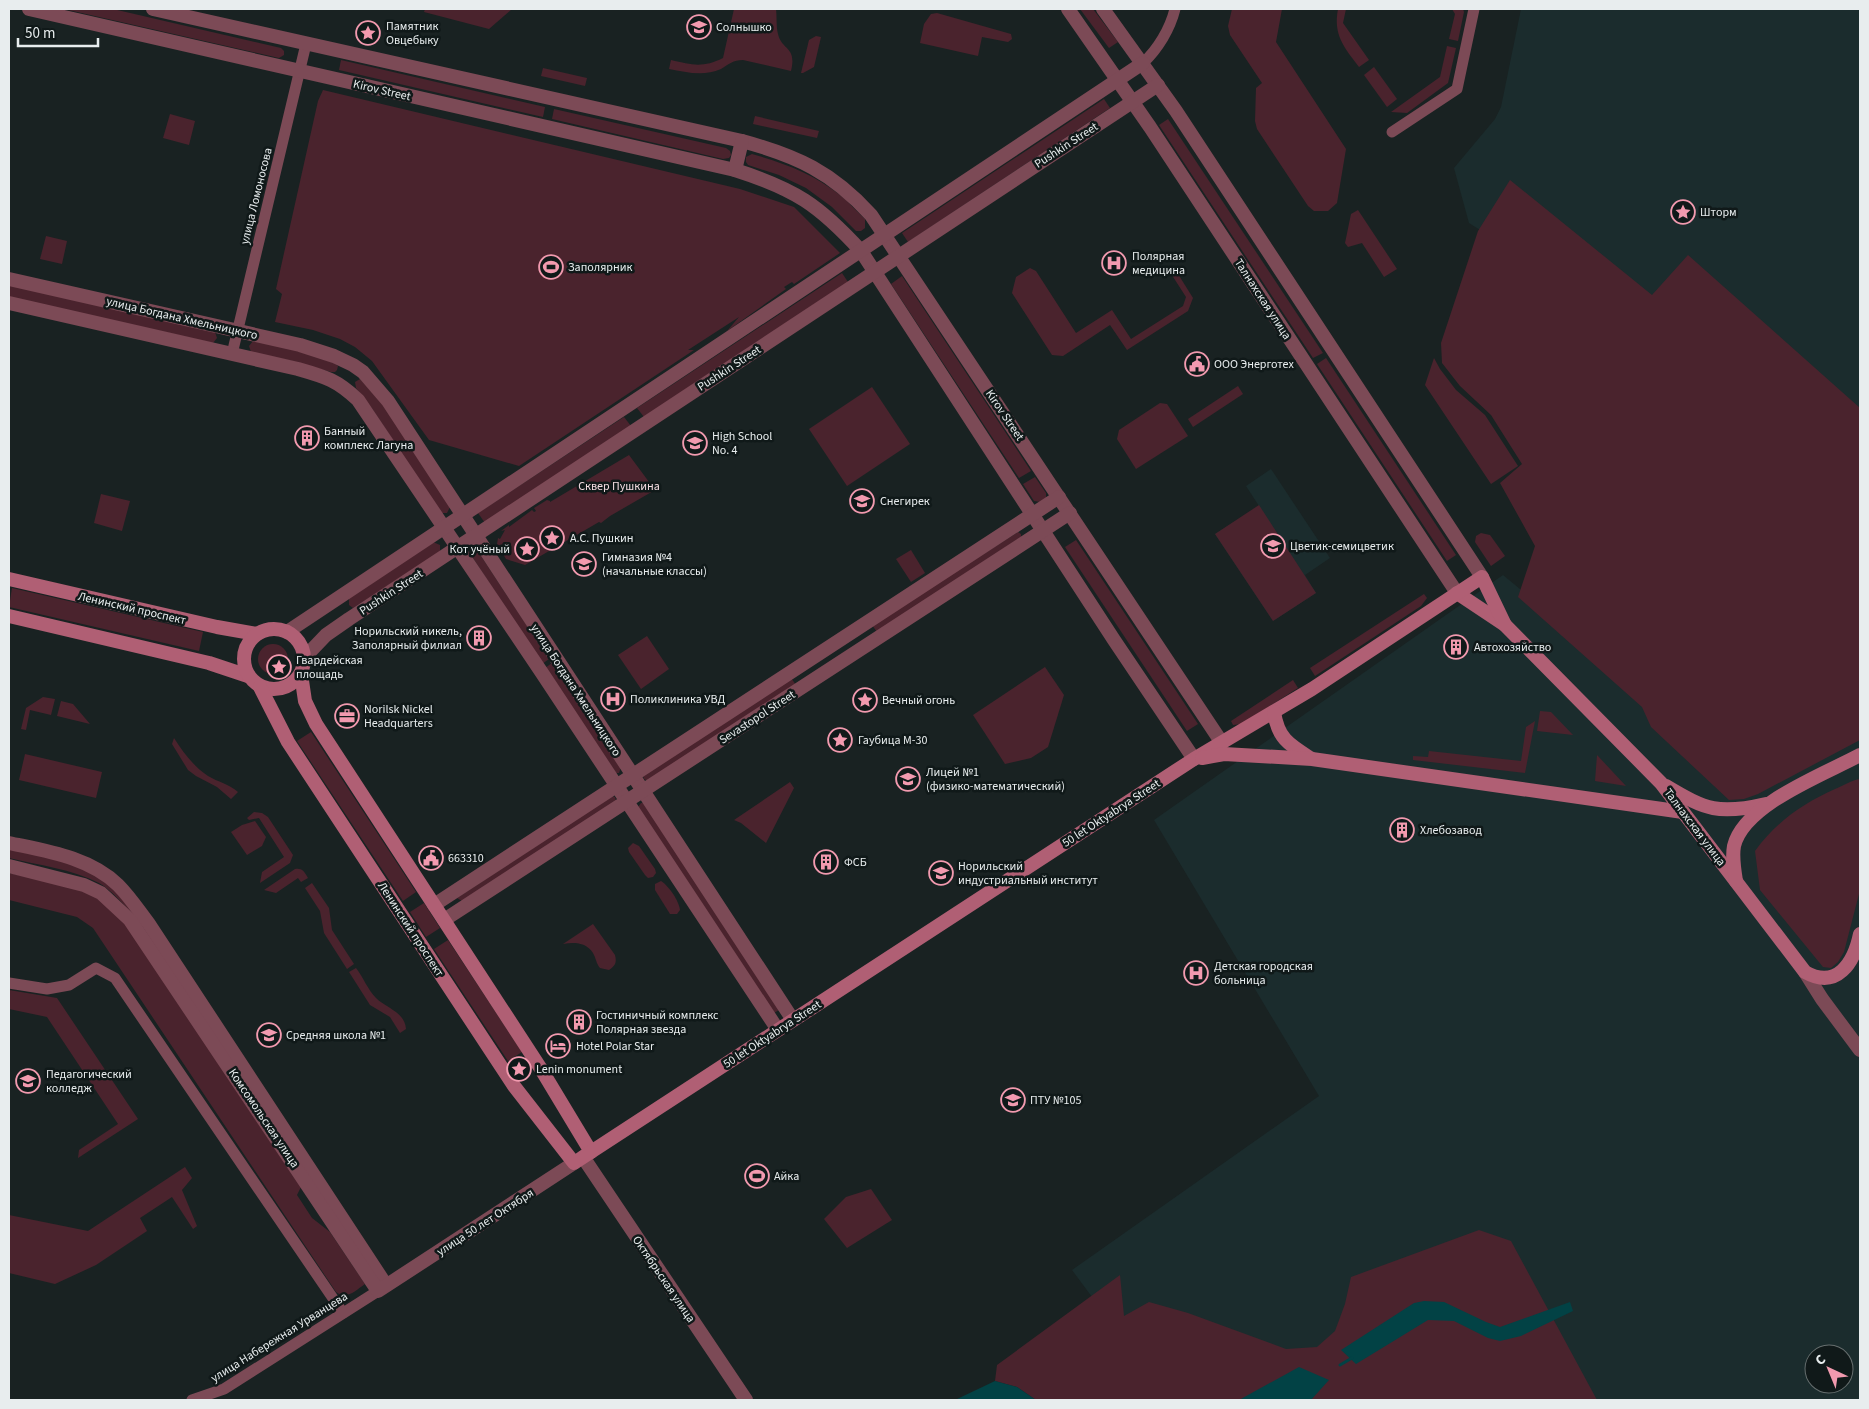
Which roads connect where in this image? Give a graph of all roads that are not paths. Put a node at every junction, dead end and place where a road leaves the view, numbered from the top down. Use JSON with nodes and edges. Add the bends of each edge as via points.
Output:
{"nodes":[{"id":1,"x":30,"y":9,"type":"edge"},
{"id":2,"x":153,"y":9,"type":"edge"},
{"id":3,"x":1068,"y":9,"type":"edge"},
{"id":4,"x":1103,"y":9,"type":"edge"},
{"id":5,"x":1175,"y":9,"type":"edge"},
{"id":6,"x":1474,"y":9,"type":"edge"},
{"id":7,"x":306,"y":44,"type":"junction"},
{"id":8,"x":1143,"y":63,"type":"junction"},
{"id":9,"x":300,"y":72,"type":"junction"},
{"id":10,"x":1118,"y":80,"type":"junction"},
{"id":11,"x":1158,"y":85,"type":"junction"},
{"id":12,"x":1133,"y":101,"type":"junction"},
{"id":13,"x":1392,"y":132,"type":"dead end"},
{"id":14,"x":742,"y":141,"type":"junction"},
{"id":15,"x":735,"y":170,"type":"junction"},
{"id":16,"x":885,"y":235,"type":"junction"},
{"id":17,"x":861,"y":251,"type":"junction"},
{"id":18,"x":899,"y":256,"type":"junction"},
{"id":19,"x":875,"y":272,"type":"junction"},
{"id":20,"x":9,"y":279,"type":"edge"},
{"id":21,"x":9,"y":303,"type":"edge"},
{"id":22,"x":237,"y":331,"type":"junction"},
{"id":23,"x":232,"y":354,"type":"junction"},
{"id":24,"x":353,"y":365,"type":"junction"},
{"id":25,"x":340,"y":384,"type":"junction"},
{"id":26,"x":1059,"y":497,"type":"junction"},
{"id":27,"x":1033,"y":513,"type":"junction"},
{"id":28,"x":1070,"y":513,"type":"junction"},
{"id":29,"x":462,"y":516,"type":"junction"},
{"id":30,"x":445,"y":528,"type":"junction"},
{"id":31,"x":1044,"y":530,"type":"junction"},
{"id":32,"x":475,"y":536,"type":"junction"},
{"id":33,"x":458,"y":547,"type":"junction"},
{"id":34,"x":1482,"y":577,"type":"junction"},
{"id":35,"x":9,"y":579,"type":"edge"},
{"id":36,"x":1457,"y":593,"type":"junction"},
{"id":37,"x":9,"y":616,"type":"edge"},
{"id":38,"x":866,"y":623,"type":"junction"},
{"id":39,"x":1505,"y":626,"type":"junction"},
{"id":40,"x":287,"y":632,"type":"junction"},
{"id":41,"x":257,"y":634,"type":"junction"},
{"id":42,"x":876,"y":639,"type":"junction"},
{"id":43,"x":304,"y":658,"type":"junction"},
{"id":44,"x":794,"y":669,"type":"junction"},
{"id":45,"x":300,"y":674,"type":"junction"},
{"id":46,"x":248,"y":676,"type":"junction"},
{"id":47,"x":805,"y":685,"type":"junction"},
{"id":48,"x":260,"y":687,"type":"junction"},
{"id":49,"x":1274,"y":712,"type":"junction"},
{"id":50,"x":1222,"y":742,"type":"junction"},
{"id":51,"x":1860,"y":755,"type":"edge"},
{"id":52,"x":1194,"y":759,"type":"junction"},
{"id":53,"x":1312,"y":759,"type":"junction"},
{"id":54,"x":632,"y":775,"type":"junction"},
{"id":55,"x":1661,"y":783,"type":"junction"},
{"id":56,"x":616,"y":786,"type":"junction"},
{"id":57,"x":643,"y":791,"type":"junction"},
{"id":58,"x":626,"y":801,"type":"junction"},
{"id":59,"x":1766,"y":804,"type":"junction"},
{"id":60,"x":1682,"y":812,"type":"junction"},
{"id":61,"x":9,"y":843,"type":"edge"},
{"id":62,"x":9,"y":866,"type":"edge"},
{"id":63,"x":1736,"y":882,"type":"junction"},
{"id":64,"x":434,"y":905,"type":"junction"},
{"id":65,"x":444,"y":920,"type":"junction"},
{"id":66,"x":1859,"y":946,"type":"edge"},
{"id":67,"x":1805,"y":972,"type":"junction"},
{"id":68,"x":9,"y":983,"type":"edge"},
{"id":69,"x":190,"y":998,"type":"junction"},
{"id":70,"x":793,"y":1020,"type":"junction"},
{"id":71,"x":778,"y":1030,"type":"junction"},
{"id":72,"x":1860,"y":1050,"type":"edge"},
{"id":73,"x":583,"y":1158,"type":"junction"},
{"id":74,"x":382,"y":1288,"type":"junction"},
{"id":75,"x":343,"y":1313,"type":"junction"},
{"id":76,"x":192,"y":1400,"type":"edge"},
{"id":77,"x":746,"y":1400,"type":"edge"}],
"edges":[{"from":1,"to":9,"type":"street","name":"Kirov Street"},
{"from":2,"to":7,"type":"street","name":"Kirov Street"},
{"from":3,"to":10,"type":"street","name":"Талнахская улица"},
{"from":4,"to":8,"type":"street","name":"Талнахская улица"},
{"from":5,"to":8,"type":"street","via":[[1172,22],[1153,54]]},
{"from":6,"to":13,"type":"street","via":[[1457,89]]},
{"from":7,"to":9,"type":"street","name":"улица Ломоносова"},
{"from":7,"to":14,"type":"street","name":"Kirov Street"},
{"from":8,"to":10,"type":"street","name":"Pushkin Street"},
{"from":8,"to":11,"type":"street","name":"Талнахская улица"},
{"from":9,"to":15,"type":"street","name":"Kirov Street"},
{"from":9,"to":22,"type":"street","name":"улица Ломоносова"},
{"from":10,"to":12,"type":"street","name":"Талнахская улица"},
{"from":10,"to":16,"type":"street","name":"Pushkin Street"},
{"from":11,"to":12,"type":"street","name":"Pushkin Street"},
{"from":11,"to":34,"type":"street","name":"Талнахская улица"},
{"from":12,"to":18,"type":"street","name":"Pushkin Street"},
{"from":12,"to":36,"type":"street","name":"Талнахская улица"},
{"from":14,"to":15,"type":"street"},
{"from":14,"to":16,"type":"street","name":"Kirov Street","via":[[817,169],[861,204]]},
{"from":15,"to":17,"type":"street","name":"Kirov Street","via":[[799,195],[819,208]]},
{"from":16,"to":17,"type":"street","name":"Pushkin Street"},
{"from":16,"to":18,"type":"street","name":"Kirov Street"},
{"from":17,"to":19,"type":"street","name":"Kirov Street"},
{"from":17,"to":29,"type":"street","name":"Pushkin Street"},
{"from":18,"to":19,"type":"street","name":"Pushkin Street"},
{"from":18,"to":26,"type":"street","name":"Kirov Street"},
{"from":19,"to":27,"type":"street","name":"Kirov Street"},
{"from":19,"to":32,"type":"street","name":"Pushkin Street"},
{"from":20,"to":22,"type":"street","name":"улица Богдана Хмельницкого"},
{"from":21,"to":23,"type":"street","name":"улица Богдана Хмельницкого"},
{"from":22,"to":23,"type":"street","name":"улица Ломоносова"},
{"from":22,"to":24,"type":"street","name":"улица Богдана Хмельницкого","via":[[300,345]]},
{"from":23,"to":25,"type":"street","name":"улица Богдана Хмельницкого","via":[[298,369]]},
{"from":24,"to":25,"type":"street"},
{"from":24,"to":29,"type":"street","name":"улица Богдана Хмельницкого","via":[[388,401]]},
{"from":25,"to":30,"type":"street","name":"улица Богдана Хмельницкого","via":[[367,411]]},
{"from":26,"to":27,"type":"street","name":"Sevastopol Street"},
{"from":26,"to":28,"type":"street","name":"Kirov Street"},
{"from":27,"to":31,"type":"street","name":"Kirov Street"},
{"from":27,"to":38,"type":"street","name":"Sevastopol Street"},
{"from":28,"to":31,"type":"street","name":"Sevastopol Street"},
{"from":28,"to":50,"type":"street","name":"Kirov Street"},
{"from":29,"to":30,"type":"street","name":"Pushkin Street"},
{"from":29,"to":32,"type":"street","name":"улица Богдана Хмельницкого"},
{"from":30,"to":33,"type":"street","name":"улица Богдана Хмельницкого"},
{"from":30,"to":40,"type":"street","name":"Pushkin Street"},
{"from":31,"to":42,"type":"street","name":"Sevastopol Street"},
{"from":31,"to":52,"type":"street","name":"Kirov Street"},
{"from":32,"to":33,"type":"street","name":"Pushkin Street"},
{"from":32,"to":54,"type":"street","name":"улица Богдана Хмельницкого"},
{"from":33,"to":43,"type":"street","name":"Pushkin Street","via":[[326,635]]},
{"from":33,"to":56,"type":"street","name":"улица Богдана Хмельницкого"},
{"from":34,"to":36,"type":"main road","name":"50 let Oktyabrya Street"},
{"from":34,"to":39,"type":"main road","name":"Талнахская улица"},
{"from":35,"to":41,"type":"main road","name":"Ленинский проспект"},
{"from":36,"to":39,"type":"main road","name":"Талнахская улица"},
{"from":36,"to":49,"type":"main road","name":"50 let Oktyabrya Street"},
{"from":37,"to":46,"type":"main road","via":[[209,663]]},
{"from":38,"to":42,"type":"street"},
{"from":38,"to":44,"type":"street","name":"Sevastopol Street"},
{"from":39,"to":55,"type":"main road","name":"Талнахская улица"},
{"from":40,"to":41,"type":"main road","via":[[271,629]]},
{"from":40,"to":43,"type":"main road","via":[[299,642]]},
{"from":41,"to":46,"type":"main road","via":[[248,642],[244,653],[243,665]]},
{"from":42,"to":47,"type":"street","name":"Sevastopol Street"},
{"from":43,"to":45,"type":"main road"},
{"from":44,"to":47,"type":"street"},
{"from":44,"to":54,"type":"street","name":"Sevastopol Street"},
{"from":45,"to":48,"type":"main road","via":[[283,689]]},
{"from":45,"to":64,"type":"main road","via":[[306,701],[316,724]]},
{"from":46,"to":48,"type":"main road"},
{"from":47,"to":57,"type":"street","name":"Sevastopol Street"},
{"from":48,"to":73,"type":"main road","name":"Ленинский проспект","via":[[292,750],[514,1086]]},
{"from":49,"to":50,"type":"main road","name":"50 let Oktyabrya Street"},
{"from":49,"to":53,"type":"main road","via":[[1282,738]]},
{"from":50,"to":52,"type":"main road","name":"50 let Oktyabrya Street"},
{"from":51,"to":59,"type":"main road"},
{"from":52,"to":53,"type":"main road","via":[[1224,754]]},
{"from":52,"to":70,"type":"main road","name":"50 let Oktyabrya Street"},
{"from":53,"to":60,"type":"main road"},
{"from":54,"to":56,"type":"street","name":"Sevastopol Street"},
{"from":54,"to":57,"type":"street","name":"улица Богдана Хмельницкого"},
{"from":55,"to":59,"type":"main road","via":[[1712,809],[1742,810]]},
{"from":55,"to":60,"type":"main road","name":"Талнахская улица"},
{"from":56,"to":58,"type":"street","name":"улица Богдана Хмельницкого"},
{"from":56,"to":64,"type":"street","name":"Sevastopol Street"},
{"from":57,"to":58,"type":"street","name":"Sevastopol Street"},
{"from":57,"to":70,"type":"street","name":"улица Богдана Хмельницкого"},
{"from":58,"to":65,"type":"street","name":"Sevastopol Street"},
{"from":58,"to":71,"type":"street","name":"улица Богдана Хмельницкого"},
{"from":59,"to":63,"type":"main road","via":[[1748,821],[1734,846]]},
{"from":60,"to":63,"type":"main road","name":"Талнахская улица"},
{"from":61,"to":69,"type":"street","name":"Комсомольская улица","via":[[78,860],[108,876],[149,924]]},
{"from":62,"to":69,"type":"street","name":"Комсомольская улица","via":[[101,892],[139,931]]},
{"from":63,"to":67,"type":"main road","name":"Талнахская улица"},
{"from":64,"to":65,"type":"main road"},
{"from":65,"to":73,"type":"main road","via":[[541,1069]]},
{"from":66,"to":67,"type":"main road","via":[[1838,973],[1823,979]]},
{"from":67,"to":72,"type":"street","name":"Талнахская улица"},
{"from":68,"to":75,"type":"street","via":[[47,989],[69,985],[96,968],[115,978]]},
{"from":69,"to":74,"type":"street","name":"Комсомольская улица"},
{"from":70,"to":71,"type":"main road","name":"50 let Oktyabrya Street"},
{"from":71,"to":73,"type":"main road","name":"50 let Oktyabrya Street"},
{"from":73,"to":74,"type":"street","name":"улица 50 лет Октября"},
{"from":73,"to":77,"type":"street","name":"Октябрьская улица"},
{"from":74,"to":75,"type":"street","name":"улица Набережная Урванцева"},
{"from":75,"to":76,"type":"street","name":"улица Набережная Урванцева","via":[[224,1389]]}]}
